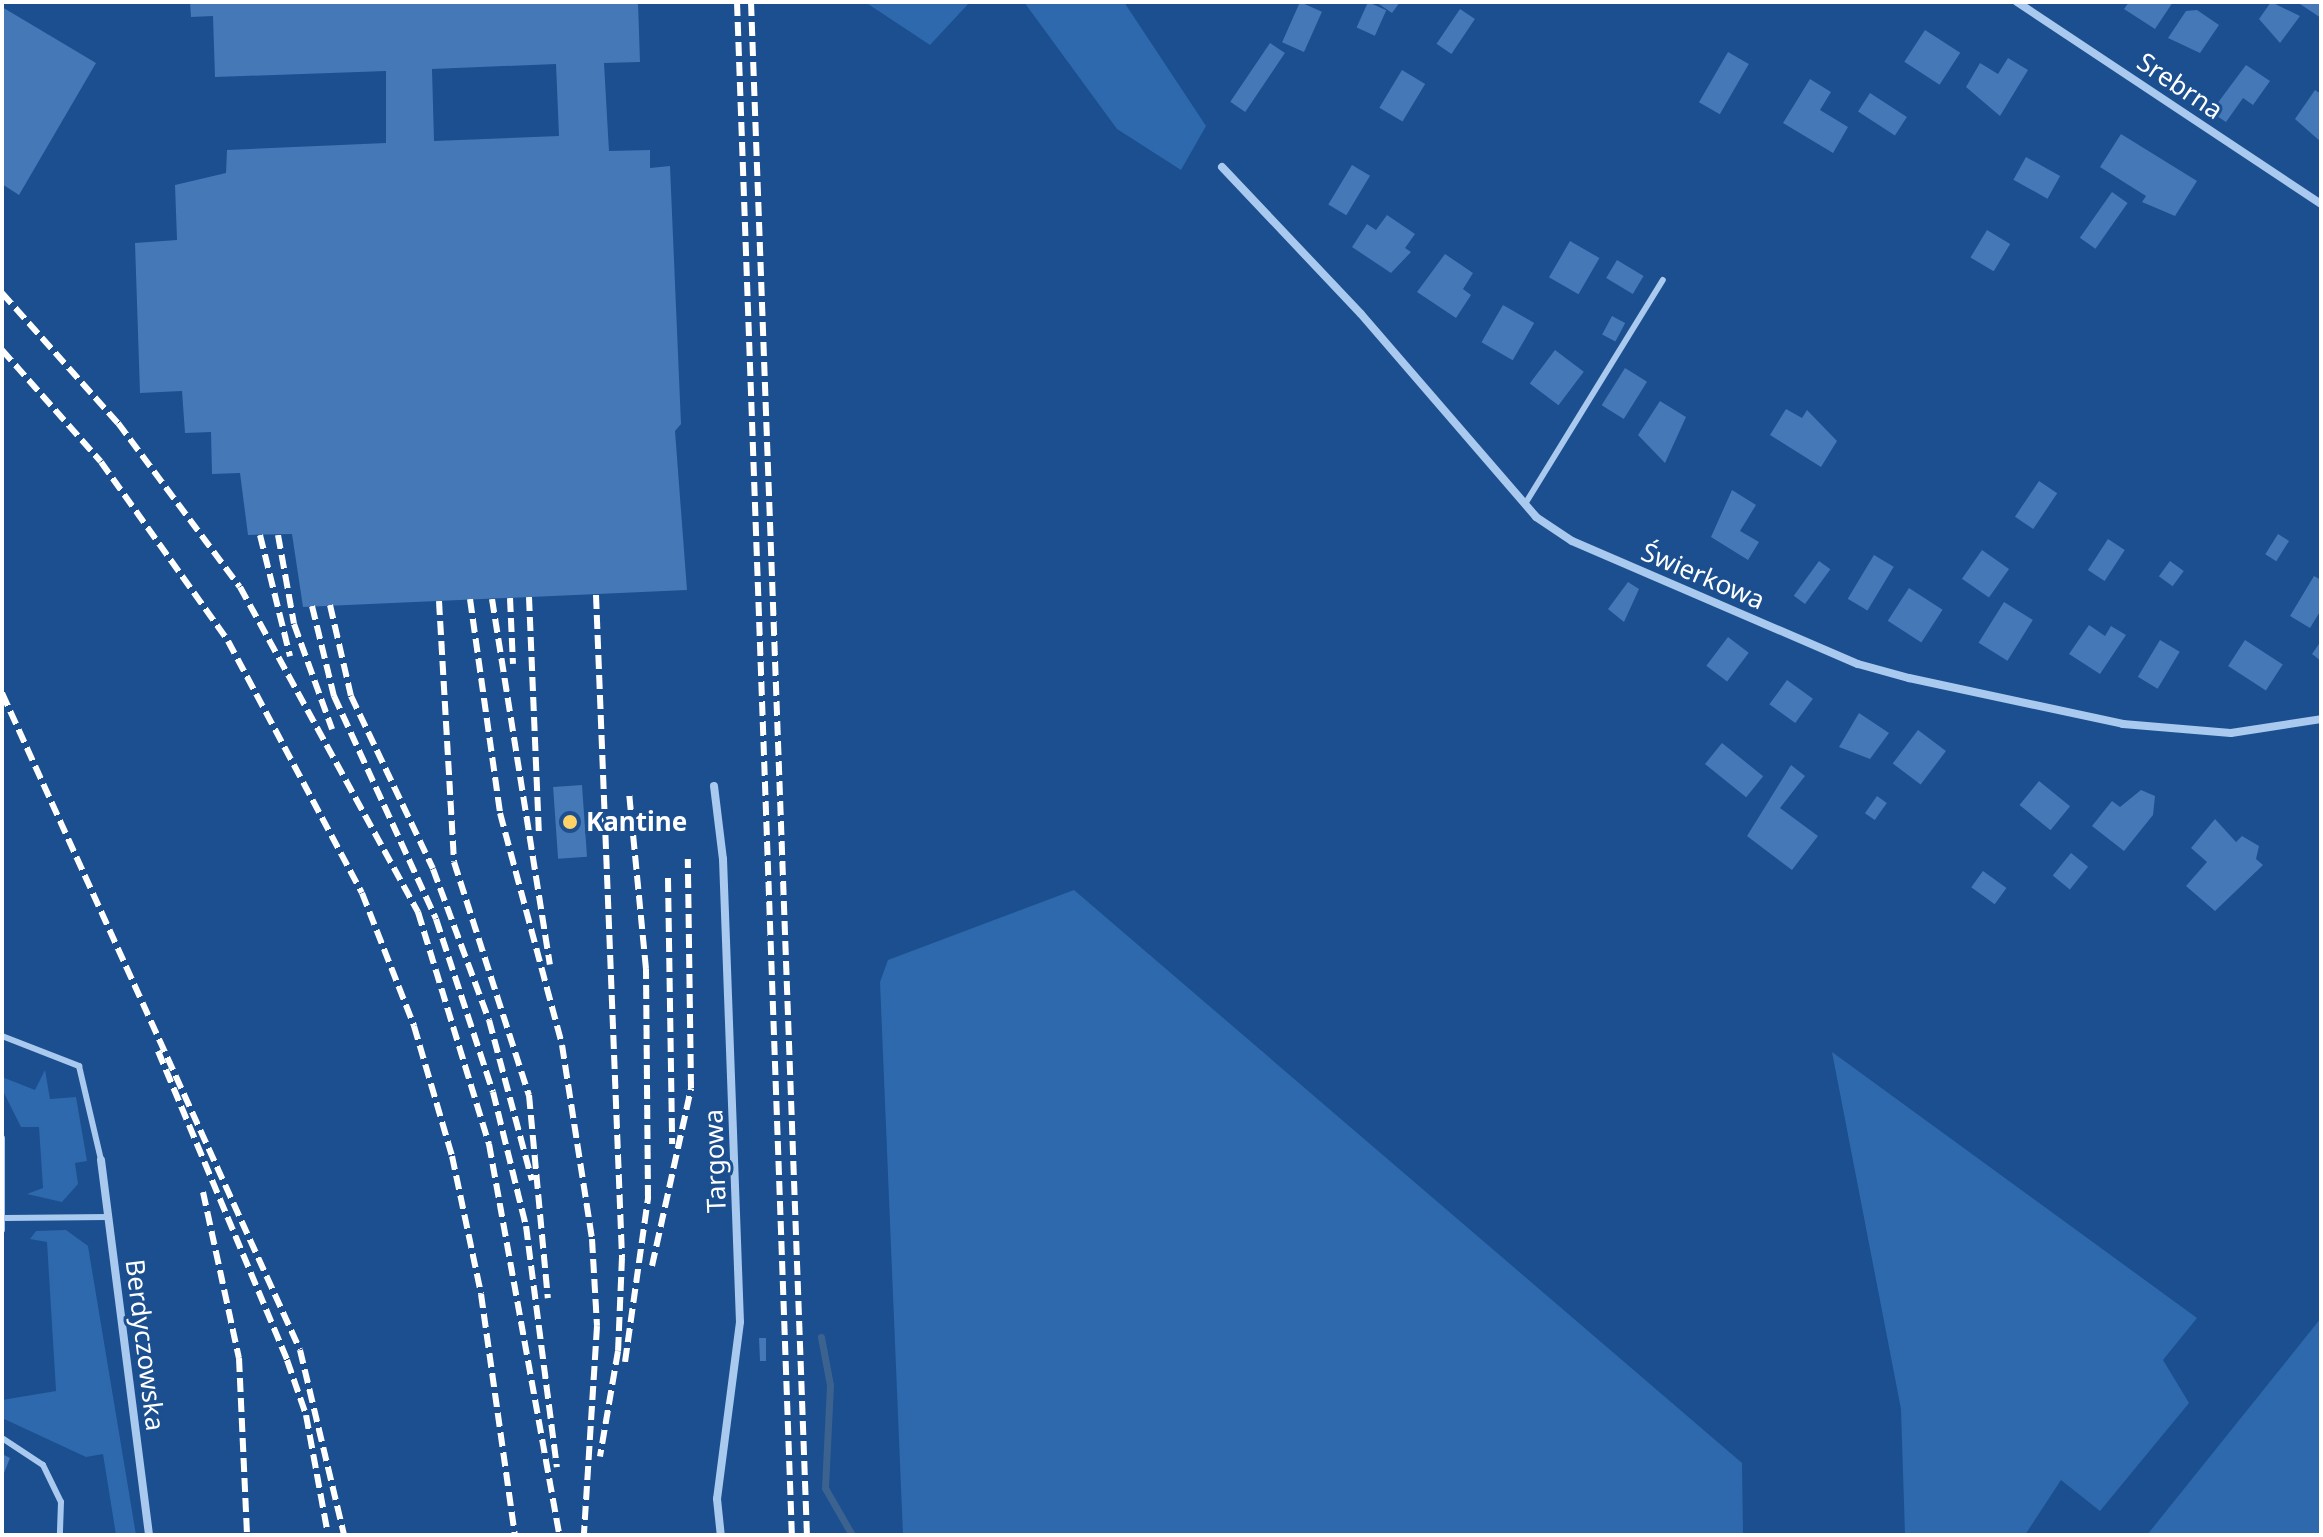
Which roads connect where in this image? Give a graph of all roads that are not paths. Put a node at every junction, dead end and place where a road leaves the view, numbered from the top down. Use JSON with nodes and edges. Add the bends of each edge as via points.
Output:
{"nodes":[{"id":1,"x":2017,"y":2,"type":"edge"},
{"id":2,"x":1222,"y":167,"type":"dead end"},
{"id":3,"x":2321,"y":204,"type":"edge"},
{"id":4,"x":1663,"y":280,"type":"dead end"},
{"id":5,"x":1525,"y":504,"type":"junction"},
{"id":6,"x":2321,"y":719,"type":"edge"},
{"id":7,"x":714,"y":786,"type":"dead end"},
{"id":8,"x":2,"y":1036,"type":"edge"},
{"id":9,"x":2,"y":1138,"type":"edge"},
{"id":10,"x":101,"y":1160,"type":"joint"},
{"id":11,"x":108,"y":1217,"type":"junction"},
{"id":12,"x":5,"y":1218,"type":"junction"},
{"id":13,"x":2,"y":1230,"type":"edge"},
{"id":14,"x":2,"y":1438,"type":"edge"},
{"id":15,"x":60,"y":1535,"type":"edge"},
{"id":16,"x":149,"y":1535,"type":"edge"},
{"id":17,"x":721,"y":1535,"type":"edge"}],
"edges":[{"from":1,"to":3,"type":"street","name":"Srebrna"},
{"from":2,"to":5,"type":"street","name":"Świerkowa","via":[[1361,314]]},
{"from":4,"to":5,"type":"lane"},
{"from":5,"to":6,"type":"street","name":"Świerkowa","via":[[1572,541],[1885,672],[2123,724],[2231,733]]},
{"from":7,"to":17,"type":"street","name":"Targowa","via":[[723,848],[740,1322],[717,1499]]},
{"from":8,"to":10,"type":"lane","via":[[79,1066]]},
{"from":9,"to":12,"type":"lane"},
{"from":10,"to":11,"type":"street","name":"Berdyczowska"},
{"from":11,"to":12,"type":"lane"},
{"from":11,"to":16,"type":"street","name":"Berdyczowska"},
{"from":12,"to":13,"type":"lane"},
{"from":14,"to":15,"type":"lane","via":[[43,1465],[61,1502]]}]}
